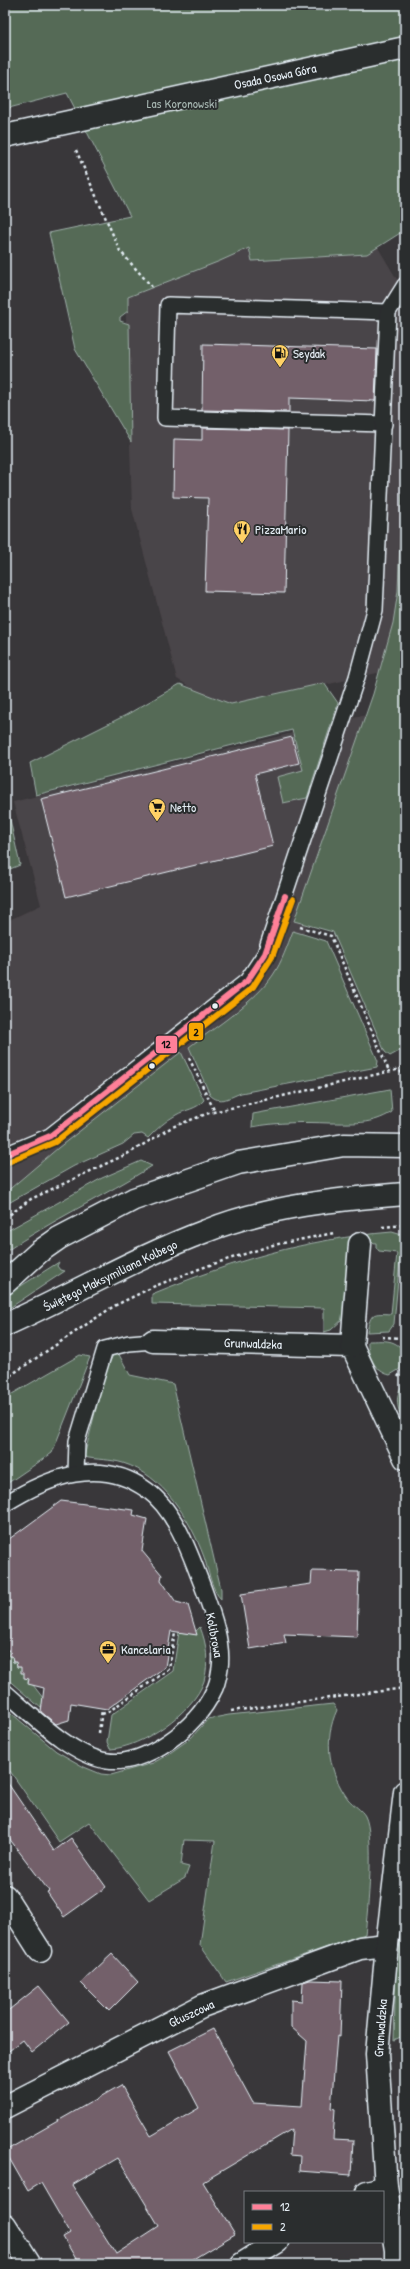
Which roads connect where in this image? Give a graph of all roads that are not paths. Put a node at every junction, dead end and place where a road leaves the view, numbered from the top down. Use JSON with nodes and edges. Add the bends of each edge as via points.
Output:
{"nodes":[{"id":1,"x":405,"y":48,"type":"edge"},
{"id":2,"x":5,"y":136,"type":"edge"},
{"id":3,"x":405,"y":285,"type":"edge"},
{"id":4,"x":388,"y":312,"type":"junction"},
{"id":5,"x":384,"y":424,"type":"junction"},
{"id":6,"x":405,"y":1146,"type":"edge"},
{"id":7,"x":5,"y":1155,"type":"edge"},
{"id":8,"x":405,"y":1194,"type":"edge"},
{"id":9,"x":360,"y":1244,"type":"dead end"},
{"id":10,"x":5,"y":1283,"type":"edge"},
{"id":11,"x":5,"y":1325,"type":"edge"},
{"id":12,"x":153,"y":1341,"type":"joint"},
{"id":13,"x":352,"y":1346,"type":"junction"},
{"id":14,"x":405,"y":1458,"type":"edge"},
{"id":15,"x":76,"y":1473,"type":"junction"},
{"id":16,"x":5,"y":1504,"type":"edge"},
{"id":17,"x":5,"y":1692,"type":"edge"},
{"id":18,"x":405,"y":1792,"type":"edge"},
{"id":19,"x":5,"y":1896,"type":"edge"},
{"id":20,"x":12,"y":1922,"type":"edge"},
{"id":21,"x":387,"y":1945,"type":"junction"},
{"id":22,"x":40,"y":1951,"type":"dead end"},
{"id":23,"x":5,"y":2107,"type":"edge"},
{"id":24,"x":377,"y":2189,"type":"edge"},
{"id":25,"x":384,"y":2211,"type":"edge"},
{"id":26,"x":5,"y":2225,"type":"edge"},
{"id":27,"x":275,"y":2243,"type":"edge"},
{"id":28,"x":30,"y":2264,"type":"edge"},
{"id":29,"x":242,"y":2264,"type":"edge"},
{"id":30,"x":396,"y":2264,"type":"edge"}],
"edges":[{"from":1,"to":2,"type":"street","name":"Osada Osowa Góra"},
{"from":3,"to":4,"type":"lane"},
{"from":4,"to":5,"type":"lane"},
{"from":4,"to":5,"type":"lane","via":[[168,305],[165,418]]},
{"from":5,"to":7,"type":"lane","via":[[375,610],[357,677],[265,954],[247,980],[50,1136]]},
{"from":6,"to":10,"type":"street","via":[[344,1145],[238,1163],[134,1199],[59,1238],[39,1252]]},
{"from":8,"to":11,"type":"street","name":"Świętego Maksymiliana Kolbego","via":[[300,1204],[206,1230],[119,1268],[78,1292]]},
{"from":9,"to":13,"type":"street"},
{"from":12,"to":13,"type":"street","name":"Grunwaldzka"},
{"from":12,"to":15,"type":"lane","via":[[105,1349],[77,1441]]},
{"from":13,"to":14,"type":"street"},
{"from":15,"to":16,"type":"lane","name":"Kolibrowa","via":[[51,1479]]},
{"from":15,"to":17,"type":"lane","name":"Kolibrowa","via":[[110,1474],[128,1479],[147,1490],[161,1504],[188,1548],[204,1590],[220,1648],[220,1667],[214,1692],[186,1727],[142,1756],[124,1761],[106,1761],[76,1749]]},
{"from":18,"to":21,"type":"street","name":"Grunwaldzka"},
{"from":19,"to":20,"type":"street"},
{"from":20,"to":22,"type":"street"},
{"from":21,"to":23,"type":"street","name":"Głuszcowa","via":[[360,1948],[202,2006]]},
{"from":21,"to":24,"type":"street","name":"Grunwaldzka","via":[[378,2054]]},
{"from":25,"to":30,"type":"street","name":"Grunwaldzka","via":[[396,2250]]},
{"from":26,"to":28,"type":"street"},
{"from":27,"to":29,"type":"street"}]}
